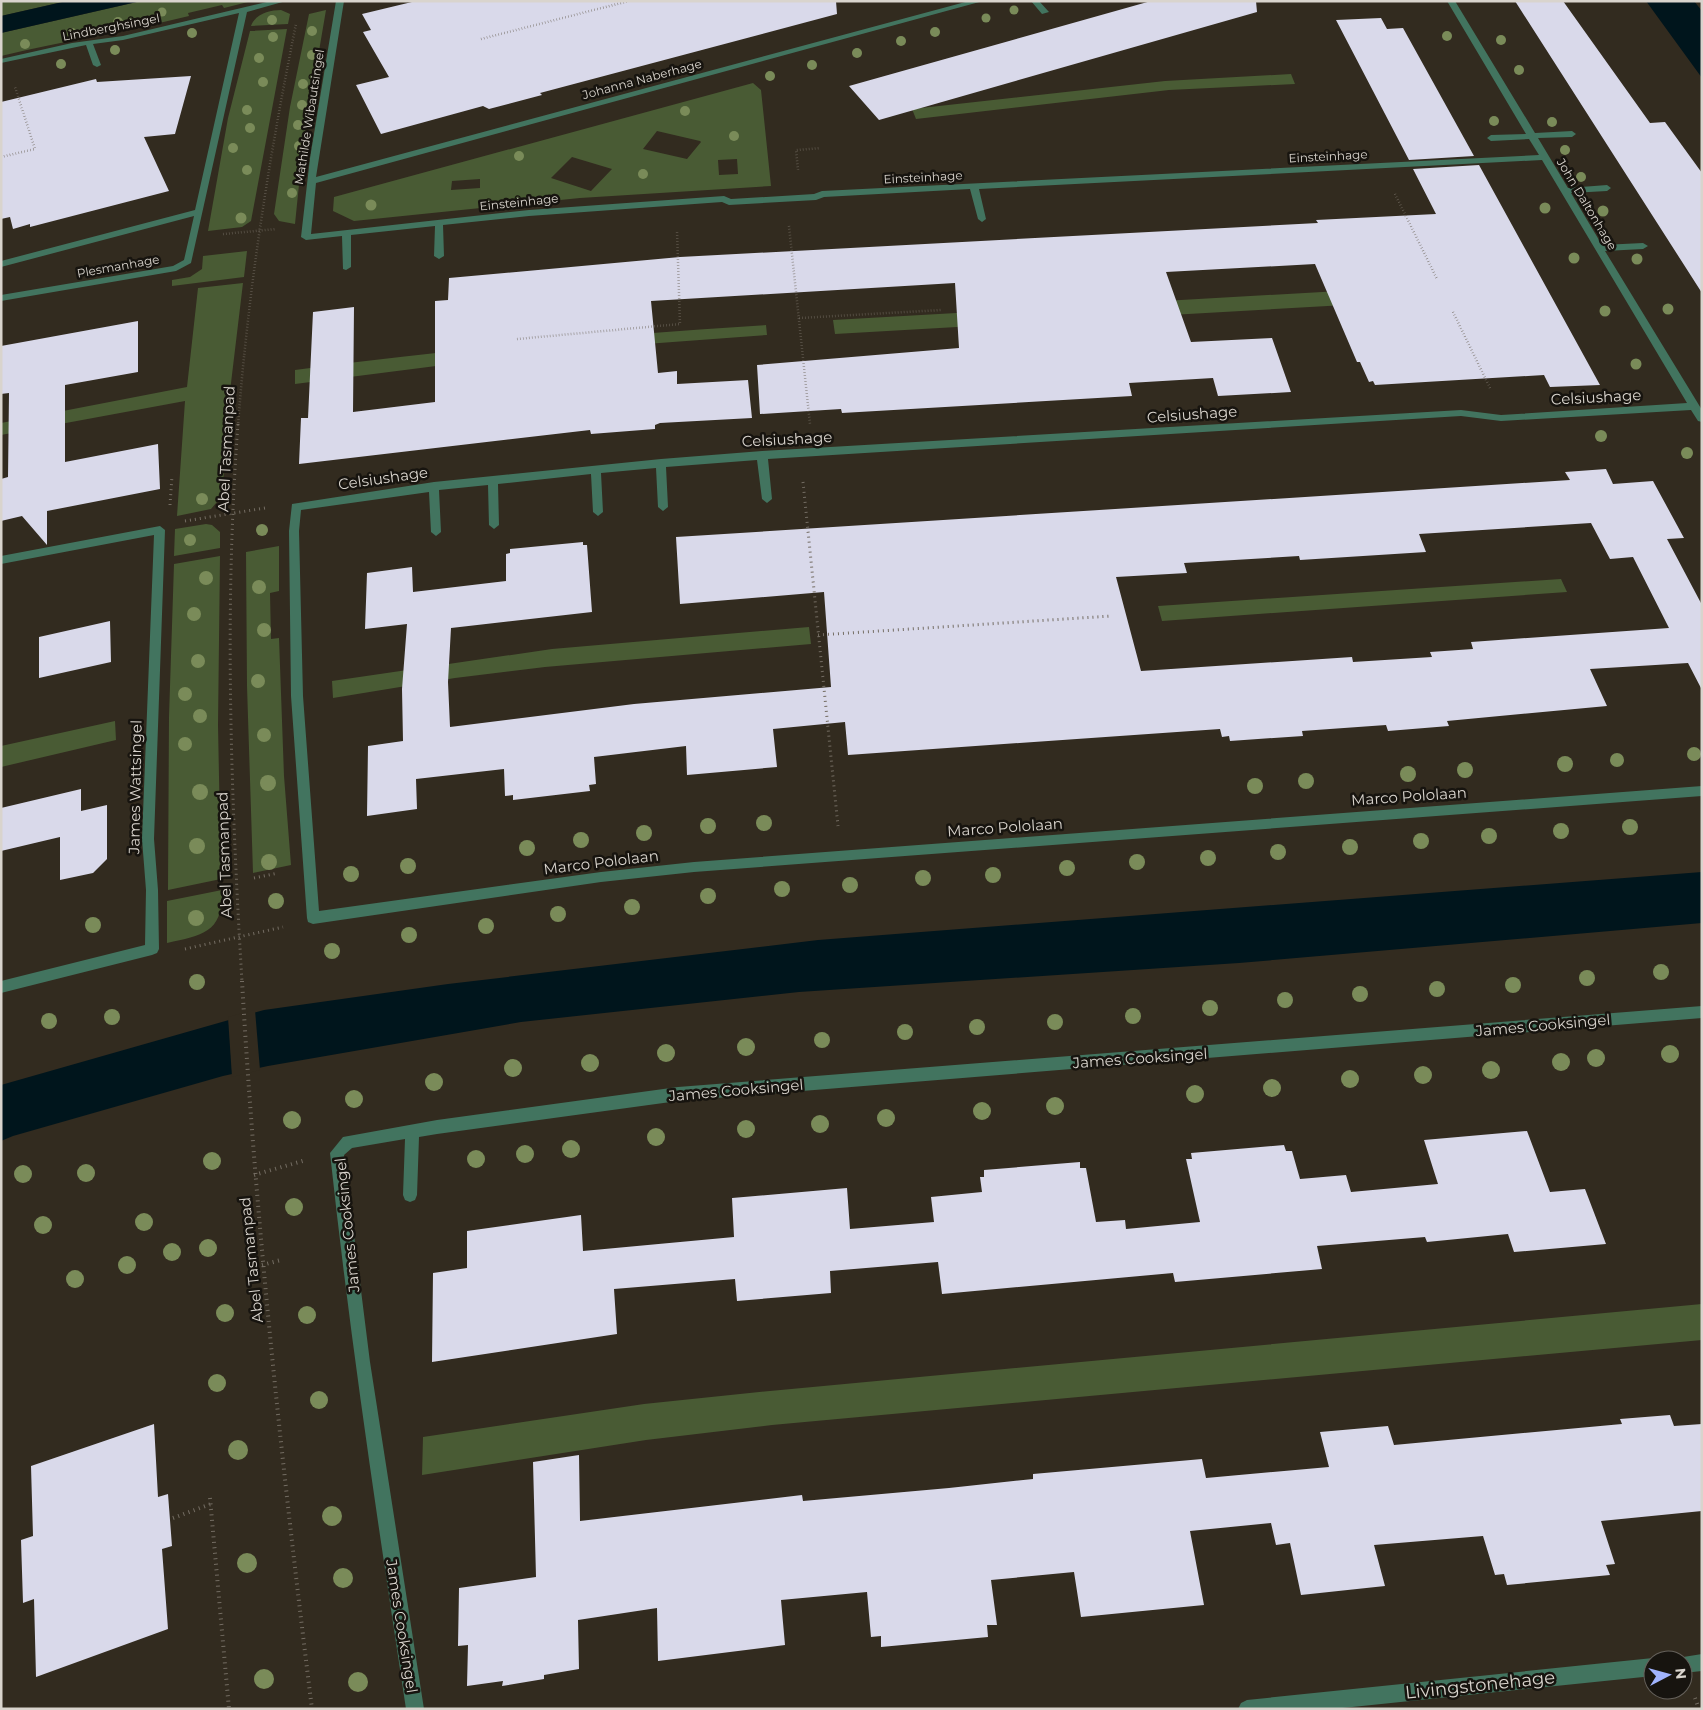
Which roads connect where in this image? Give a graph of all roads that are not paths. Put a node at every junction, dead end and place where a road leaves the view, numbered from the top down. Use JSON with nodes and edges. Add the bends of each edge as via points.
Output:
{"nodes":[{"id":1,"x":282,"y":1,"type":"edge"},
{"id":2,"x":340,"y":1,"type":"edge"},
{"id":3,"x":979,"y":1,"type":"edge"},
{"id":4,"x":1035,"y":1,"type":"edge"},
{"id":5,"x":1451,"y":1,"type":"edge"},
{"id":6,"x":242,"y":10,"type":"junction"},
{"id":7,"x":1046,"y":12,"type":"dead end"},
{"id":8,"x":89,"y":43,"type":"junction"},
{"id":9,"x":1,"y":62,"type":"edge"},
{"id":10,"x":97,"y":65,"type":"dead end"},
{"id":11,"x":1572,"y":134,"type":"dead end"},
{"id":12,"x":1532,"y":136,"type":"junction"},
{"id":13,"x":1491,"y":138,"type":"dead end"},
{"id":14,"x":1544,"y":157,"type":"junction"},
{"id":15,"x":312,"y":181,"type":"junction"},
{"id":16,"x":974,"y":187,"type":"junction"},
{"id":17,"x":1607,"y":188,"type":"dead end"},
{"id":18,"x":1564,"y":191,"type":"junction"},
{"id":19,"x":197,"y":212,"type":"junction"},
{"id":20,"x":982,"y":219,"type":"dead end"},
{"id":21,"x":439,"y":223,"type":"junction"},
{"id":22,"x":347,"y":233,"type":"junction"},
{"id":23,"x":306,"y":237,"type":"joint"},
{"id":24,"x":1643,"y":246,"type":"dead end"},
{"id":25,"x":1599,"y":248,"type":"junction"},
{"id":26,"x":439,"y":256,"type":"dead end"},
{"id":27,"x":1,"y":264,"type":"edge"},
{"id":28,"x":346,"y":267,"type":"dead end"},
{"id":29,"x":1,"y":298,"type":"edge"},
{"id":30,"x":1696,"y":403,"type":"edge"},
{"id":31,"x":1702,"y":419,"type":"edge"},
{"id":32,"x":762,"y":455,"type":"junction"},
{"id":33,"x":661,"y":463,"type":"junction"},
{"id":34,"x":596,"y":469,"type":"junction"},
{"id":35,"x":493,"y":479,"type":"junction"},
{"id":36,"x":434,"y":486,"type":"junction"},
{"id":37,"x":767,"y":499,"type":"dead end"},
{"id":38,"x":663,"y":507,"type":"dead end"},
{"id":39,"x":598,"y":512,"type":"dead end"},
{"id":40,"x":494,"y":525,"type":"dead end"},
{"id":41,"x":436,"y":532,"type":"dead end"},
{"id":42,"x":1,"y":560,"type":"edge"},
{"id":43,"x":1702,"y":791,"type":"edge"},
{"id":44,"x":313,"y":918,"type":"joint"},
{"id":45,"x":1,"y":986,"type":"edge"},
{"id":46,"x":1702,"y":1012,"type":"edge"},
{"id":47,"x":412,"y":1131,"type":"junction"},
{"id":48,"x":410,"y":1196,"type":"dead end"},
{"id":49,"x":1643,"y":1668,"type":"edge"},
{"id":50,"x":415,"y":1709,"type":"edge"},
{"id":51,"x":1247,"y":1709,"type":"edge"}],
"edges":[{"from":1,"to":6,"type":"street","name":"Lindberghsingel"},
{"from":2,"to":15,"type":"street","name":"Mathilde Wibautsingel"},
{"from":3,"to":15,"type":"street","name":"Johanna Naberhage"},
{"from":4,"to":7,"type":"street"},
{"from":5,"to":12,"type":"street","name":"John Daltonhage"},
{"from":6,"to":8,"type":"street","name":"Lindberghsingel"},
{"from":6,"to":19,"type":"street","name":"Plesmanhage"},
{"from":8,"to":9,"type":"street","name":"Lindberghsingel"},
{"from":8,"to":10,"type":"street"},
{"from":11,"to":12,"type":"street"},
{"from":12,"to":13,"type":"street"},
{"from":12,"to":14,"type":"street","name":"John Daltonhage"},
{"from":14,"to":16,"type":"street","name":"Einsteinhage"},
{"from":14,"to":18,"type":"street","name":"John Daltonhage"},
{"from":15,"to":23,"type":"street","name":"Mathilde Wibautsingel"},
{"from":16,"to":20,"type":"street"},
{"from":16,"to":21,"type":"street","name":"Einsteinhage","via":[[618,206]]},
{"from":17,"to":18,"type":"street"},
{"from":18,"to":25,"type":"street","name":"John Daltonhage"},
{"from":19,"to":27,"type":"street","name":"Plesmanhage"},
{"from":19,"to":29,"type":"street","name":"Plesmanhage","via":[[188,261],[176,268]]},
{"from":21,"to":22,"type":"street","name":"Einsteinhage"},
{"from":21,"to":26,"type":"street"},
{"from":22,"to":23,"type":"street","name":"Einsteinhage"},
{"from":22,"to":28,"type":"street"},
{"from":24,"to":25,"type":"street"},
{"from":25,"to":30,"type":"street","name":"John Daltonhage"},
{"from":30,"to":31,"type":"street","name":"John Daltonhage"},
{"from":30,"to":32,"type":"street","name":"Celsiushage","via":[[1501,418],[1461,413]]},
{"from":32,"to":33,"type":"street","name":"Celsiushage"},
{"from":32,"to":37,"type":"street"},
{"from":33,"to":34,"type":"street","name":"Celsiushage"},
{"from":33,"to":38,"type":"street"},
{"from":34,"to":35,"type":"street","name":"Celsiushage"},
{"from":34,"to":39,"type":"street"},
{"from":35,"to":36,"type":"street","name":"Celsiushage"},
{"from":35,"to":40,"type":"street"},
{"from":36,"to":41,"type":"street"},
{"from":36,"to":44,"type":"street","name":"Celsiushage","via":[[296,506],[297,696]]},
{"from":42,"to":45,"type":"street","name":"James Wattsingel","via":[[160,530],[148,839],[152,949]]},
{"from":43,"to":44,"type":"street","name":"Marco Pololaan","via":[[694,867]]},
{"from":46,"to":47,"type":"street","name":"James Cooksingel","via":[[678,1094]]},
{"from":47,"to":48,"type":"street"},
{"from":47,"to":50,"type":"street","name":"James Cooksingel","via":[[348,1142],[337,1153],[375,1453]]},
{"from":49,"to":51,"type":"street","name":"Livingstonehage"}]}
